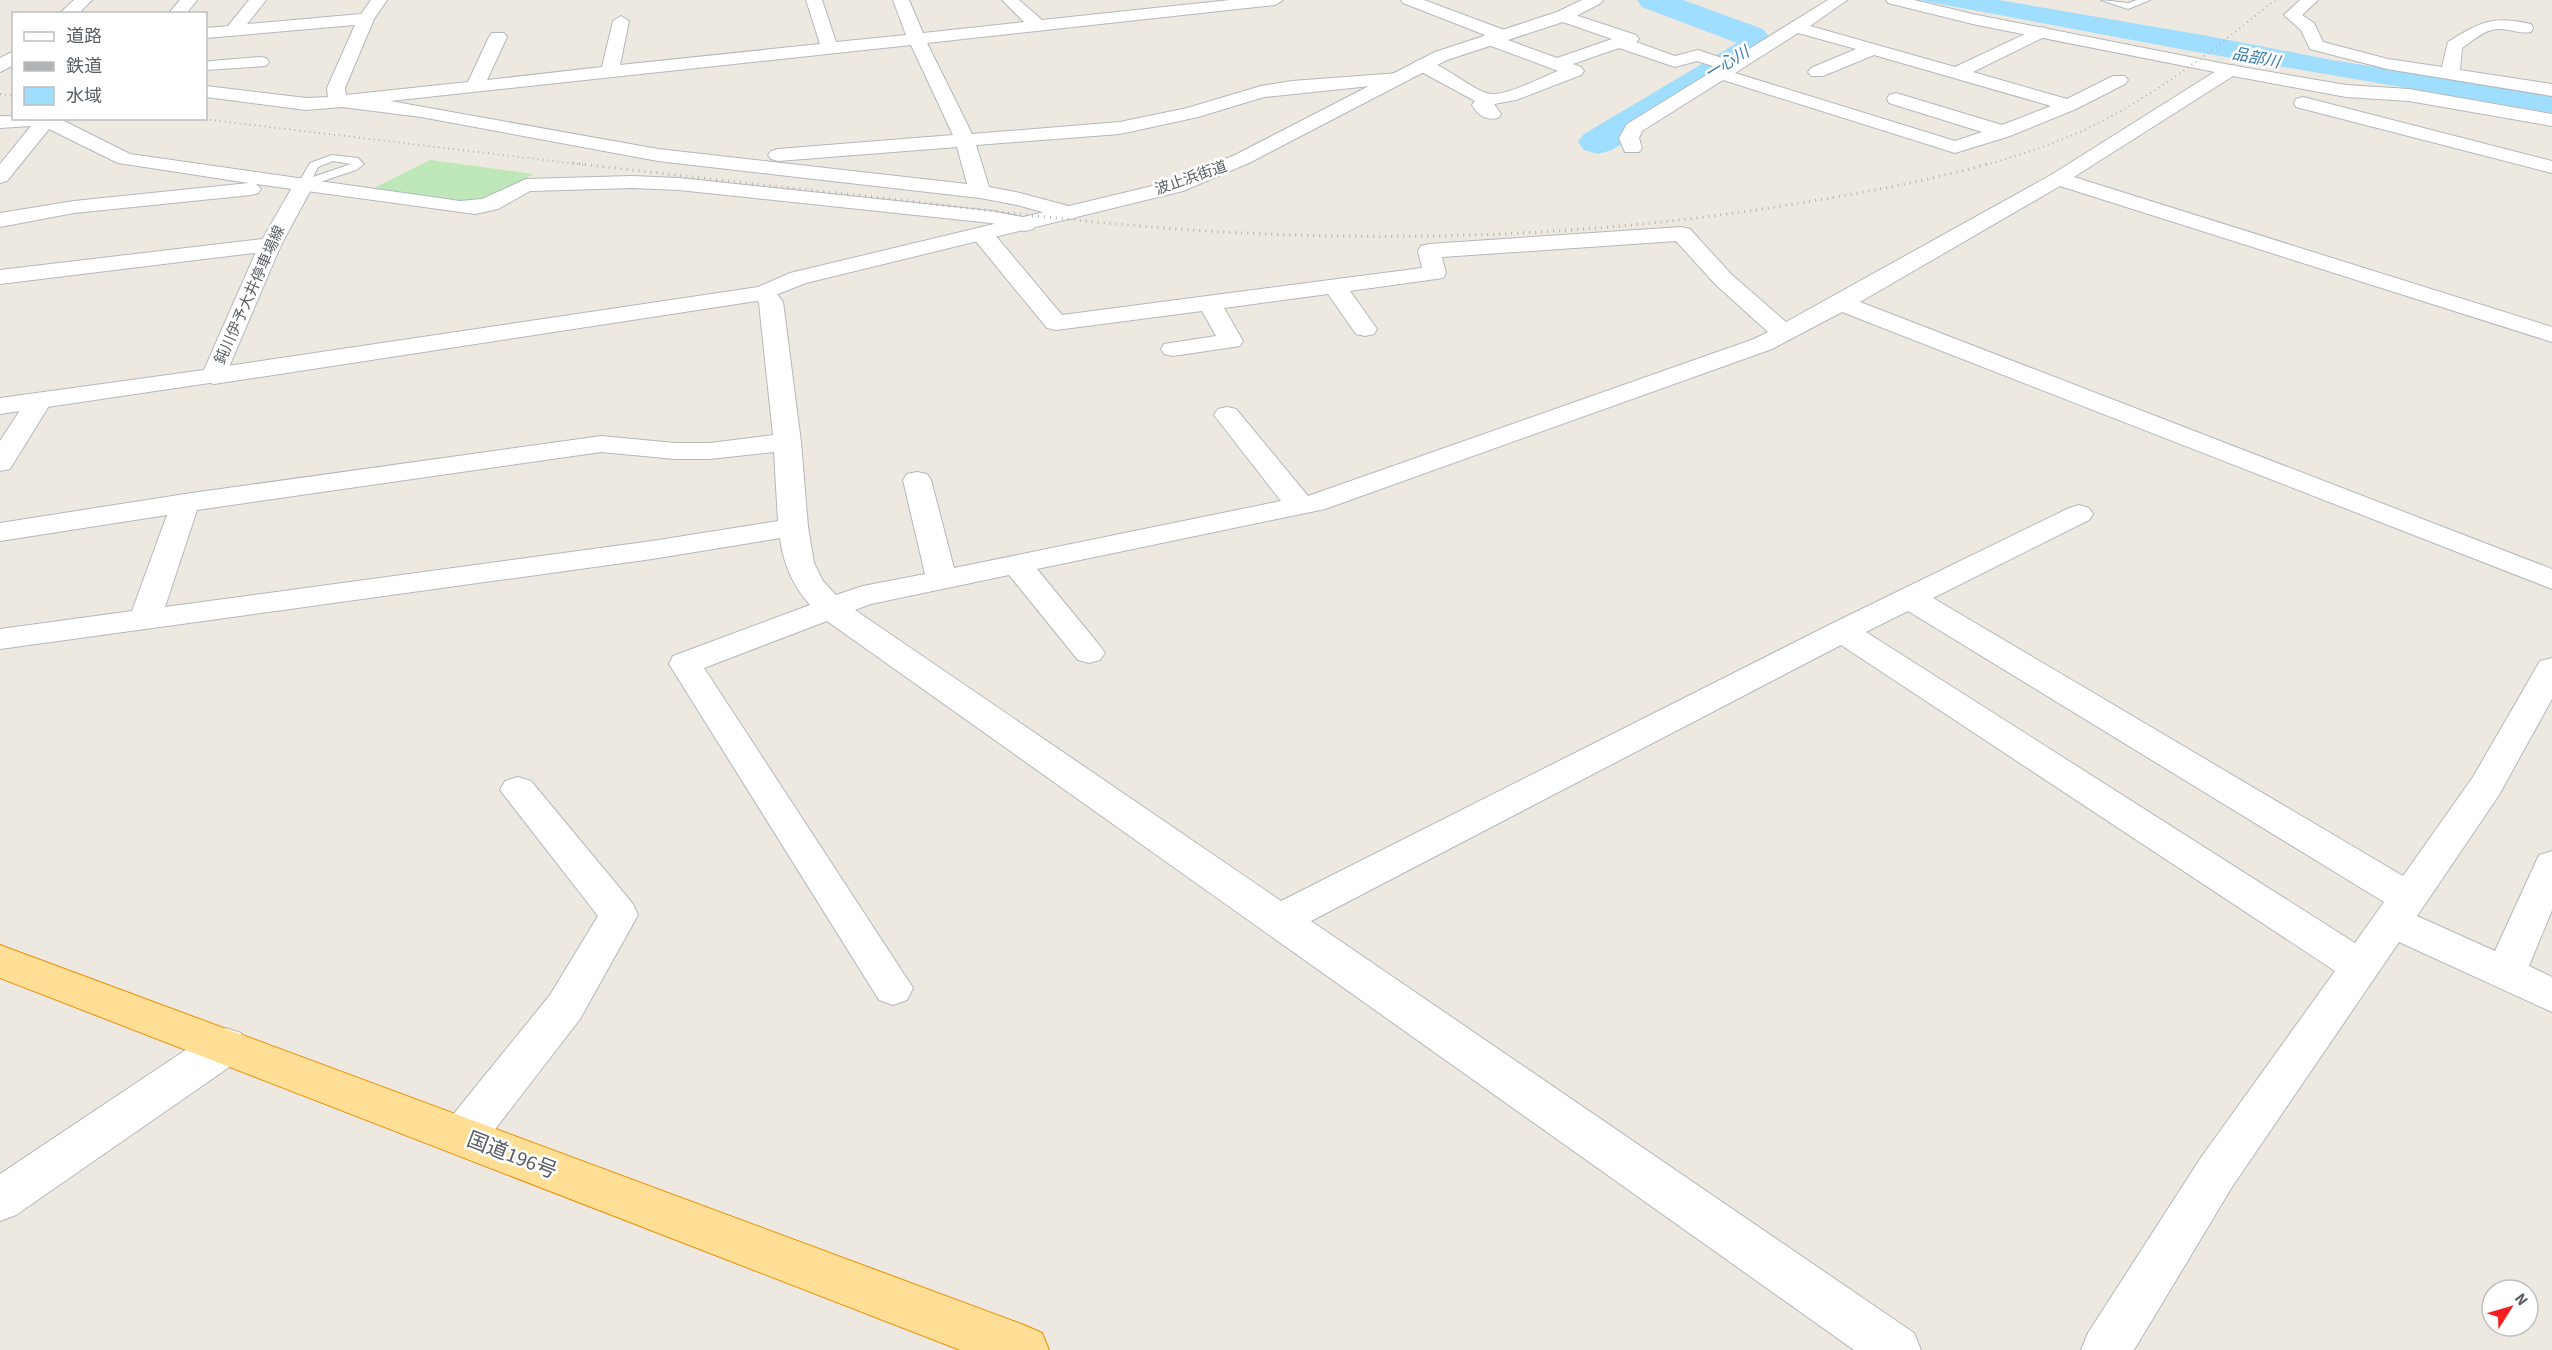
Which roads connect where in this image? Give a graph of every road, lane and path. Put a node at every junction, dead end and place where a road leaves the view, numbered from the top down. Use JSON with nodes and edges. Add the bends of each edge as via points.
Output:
{"nodes":[{"id":1,"x":84,"y":0,"type":"edge"},
{"id":2,"x":189,"y":0,"type":"edge"},
{"id":3,"x":258,"y":0,"type":"edge"},
{"id":4,"x":379,"y":0,"type":"edge"},
{"id":5,"x":814,"y":0,"type":"edge"},
{"id":6,"x":901,"y":0,"type":"edge"},
{"id":7,"x":1010,"y":0,"type":"edge"},
{"id":8,"x":1139,"y":0,"type":"edge"},
{"id":9,"x":1409,"y":0,"type":"edge"},
{"id":10,"x":1595,"y":0,"type":"edge"},
{"id":11,"x":1839,"y":0,"type":"edge"},
{"id":12,"x":1894,"y":0,"type":"edge"},
{"id":13,"x":2105,"y":0,"type":"edge"},
{"id":14,"x":2146,"y":0,"type":"edge"},
{"id":15,"x":2310,"y":0,"type":"edge"},
{"id":16,"x":1264,"y":1,"type":"edge"},
{"id":17,"x":313,"y":8,"type":"dead end"},
{"id":18,"x":69,"y":12,"type":"edge"},
{"id":19,"x":178,"y":12,"type":"edge"},
{"id":20,"x":1158,"y":13,"type":"junction"},
{"id":21,"x":1563,"y":16,"type":"junction"},
{"id":22,"x":366,"y":19,"type":"junction"},
{"id":23,"x":1795,"y":19,"type":"junction"},
{"id":24,"x":621,"y":21,"type":"dead end"},
{"id":25,"x":302,"y":25,"type":"junction"},
{"id":26,"x":1038,"y":26,"type":"junction"},
{"id":27,"x":2525,"y":28,"type":"dead end"},
{"id":28,"x":234,"y":30,"type":"junction"},
{"id":29,"x":2040,"y":32,"type":"junction"},
{"id":30,"x":207,"y":33,"type":"edge"},
{"id":31,"x":498,"y":37,"type":"dead end"},
{"id":32,"x":1495,"y":37,"type":"junction"},
{"id":33,"x":917,"y":40,"type":"junction"},
{"id":34,"x":1618,"y":42,"type":"junction"},
{"id":35,"x":830,"y":49,"type":"junction"},
{"id":36,"x":1872,"y":49,"type":"junction"},
{"id":37,"x":1964,"y":52,"type":"dead end"},
{"id":38,"x":12,"y":58,"type":"edge"},
{"id":39,"x":1986,"y":59,"type":"junction"},
{"id":40,"x":260,"y":62,"type":"dead end"},
{"id":41,"x":237,"y":64,"type":"junction"},
{"id":42,"x":1422,"y":64,"type":"junction"},
{"id":43,"x":1557,"y":64,"type":"junction"},
{"id":44,"x":211,"y":66,"type":"dead end"},
{"id":45,"x":0,"y":67,"type":"edge"},
{"id":46,"x":2016,"y":67,"type":"dead end"},
{"id":47,"x":1719,"y":68,"type":"junction"},
{"id":48,"x":610,"y":72,"type":"junction"},
{"id":49,"x":1817,"y":72,"type":"dead end"},
{"id":50,"x":1957,"y":73,"type":"junction"},
{"id":51,"x":2450,"y":74,"type":"junction"},
{"id":52,"x":2222,"y":75,"type":"junction"},
{"id":53,"x":1399,"y":78,"type":"junction"},
{"id":54,"x":2119,"y":80,"type":"dead end"},
{"id":55,"x":476,"y":87,"type":"junction"},
{"id":56,"x":2552,"y":90,"type":"edge"},
{"id":57,"x":210,"y":93,"type":"edge"},
{"id":58,"x":1896,"y":99,"type":"dead end"},
{"id":59,"x":1488,"y":100,"type":"junction"},
{"id":60,"x":342,"y":101,"type":"junction"},
{"id":61,"x":2069,"y":105,"type":"junction"},
{"id":62,"x":1497,"y":119,"type":"dead end"},
{"id":63,"x":46,"y":120,"type":"junction"},
{"id":64,"x":2552,"y":120,"type":"edge"},
{"id":65,"x":0,"y":122,"type":"edge"},
{"id":66,"x":2003,"y":132,"type":"junction"},
{"id":67,"x":965,"y":140,"type":"junction"},
{"id":68,"x":1632,"y":148,"type":"dead end"},
{"id":69,"x":740,"y":165,"type":"junction"},
{"id":70,"x":2552,"y":167,"type":"edge"},
{"id":71,"x":0,"y":177,"type":"edge"},
{"id":72,"x":2058,"y":178,"type":"junction"},
{"id":73,"x":304,"y":184,"type":"junction"},
{"id":74,"x":980,"y":192,"type":"junction"},
{"id":75,"x":1068,"y":213,"type":"junction"},
{"id":76,"x":0,"y":220,"type":"edge"},
{"id":77,"x":1025,"y":224,"type":"junction"},
{"id":78,"x":982,"y":234,"type":"junction"},
{"id":79,"x":270,"y":245,"type":"junction"},
{"id":80,"x":0,"y":277,"type":"edge"},
{"id":81,"x":1335,"y":287,"type":"junction"},
{"id":82,"x":764,"y":292,"type":"junction"},
{"id":83,"x":1209,"y":303,"type":"junction"},
{"id":84,"x":1841,"y":303,"type":"junction"},
{"id":85,"x":1365,"y":329,"type":"dead end"},
{"id":86,"x":1783,"y":332,"type":"junction"},
{"id":87,"x":2552,"y":334,"type":"edge"},
{"id":88,"x":1173,"y":349,"type":"dead end"},
{"id":89,"x":214,"y":376,"type":"junction"},
{"id":90,"x":39,"y":401,"type":"junction"},
{"id":91,"x":0,"y":406,"type":"edge"},
{"id":92,"x":1227,"y":415,"type":"dead end"},
{"id":93,"x":787,"y":442,"type":"junction"},
{"id":94,"x":0,"y":463,"type":"edge"},
{"id":95,"x":917,"y":480,"type":"dead end"},
{"id":96,"x":185,"y":503,"type":"junction"},
{"id":97,"x":1300,"y":506,"type":"junction"},
{"id":98,"x":2079,"y":514,"type":"dead end"},
{"id":99,"x":793,"y":526,"type":"junction"},
{"id":100,"x":0,"y":532,"type":"edge"},
{"id":101,"x":1017,"y":565,"type":"junction"},
{"id":102,"x":942,"y":580,"type":"junction"},
{"id":103,"x":2552,"y":580,"type":"edge"},
{"id":104,"x":1910,"y":598,"type":"junction"},
{"id":105,"x":830,"y":608,"type":"junction"},
{"id":106,"x":145,"y":619,"type":"junction"},
{"id":107,"x":1842,"y":631,"type":"junction"},
{"id":108,"x":0,"y":639,"type":"edge"},
{"id":109,"x":1089,"y":652,"type":"dead end"},
{"id":110,"x":2552,"y":669,"type":"edge"},
{"id":111,"x":518,"y":790,"type":"dead end"},
{"id":112,"x":2552,"y":865,"type":"edge"},
{"id":113,"x":2399,"y":909,"type":"junction"},
{"id":114,"x":1279,"y":920,"type":"junction"},
{"id":115,"x":0,"y":961,"type":"edge"},
{"id":116,"x":2359,"y":966,"type":"junction"},
{"id":117,"x":2505,"y":974,"type":"junction"},
{"id":118,"x":893,"y":987,"type":"dead end"},
{"id":119,"x":2552,"y":995,"type":"edge"},
{"id":120,"x":226,"y":1046,"type":"junction"},
{"id":121,"x":463,"y":1136,"type":"junction"},
{"id":122,"x":0,"y":1200,"type":"edge"},
{"id":123,"x":1024,"y":1350,"type":"edge"},
{"id":124,"x":1896,"y":1350,"type":"edge"},
{"id":125,"x":2106,"y":1350,"type":"edge"}],
"edges":[{"from":1,"to":18,"type":"street"},
{"from":2,"to":19,"type":"street"},
{"from":3,"to":28,"type":"street"},
{"from":4,"to":22,"type":"street"},
{"from":5,"to":35,"type":"street"},
{"from":6,"to":33,"type":"street"},
{"from":7,"to":26,"type":"street"},
{"from":8,"to":20,"type":"street"},
{"from":9,"to":32,"type":"street"},
{"from":10,"to":21,"type":"street","name":"波止浜街道"},
{"from":11,"to":23,"type":"street","via":[[1813,16]]},
{"from":12,"to":29,"type":"street"},
{"from":13,"to":14,"type":"lane","via":[[2128,6]]},
{"from":15,"to":51,"type":"street","via":[[2292,15],[2308,27],[2316,45],[2387,64]]},
{"from":16,"to":20,"type":"street"},
{"from":17,"to":25,"type":"street"},
{"from":20,"to":26,"type":"street"},
{"from":21,"to":32,"type":"street","name":"波止浜街道"},
{"from":21,"to":34,"type":"street","via":[[1630,39]]},
{"from":22,"to":25,"type":"street"},
{"from":22,"to":60,"type":"street","via":[[336,88]]},
{"from":23,"to":36,"type":"street"},
{"from":23,"to":47,"type":"street"},
{"from":24,"to":48,"type":"street"},
{"from":25,"to":28,"type":"street"},
{"from":26,"to":33,"type":"street"},
{"from":27,"to":51,"type":"street","via":[[2501,23],[2482,26],[2454,46]]},
{"from":28,"to":30,"type":"street"},
{"from":29,"to":39,"type":"street"},
{"from":29,"to":52,"type":"street"},
{"from":31,"to":55,"type":"street"},
{"from":32,"to":42,"type":"street","name":"波止浜街道"},
{"from":32,"to":43,"type":"street"},
{"from":33,"to":35,"type":"street"},
{"from":33,"to":67,"type":"street"},
{"from":34,"to":43,"type":"street"},
{"from":34,"to":47,"type":"street","via":[[1675,62],[1698,55]]},
{"from":35,"to":48,"type":"street"},
{"from":36,"to":49,"type":"street"},
{"from":36,"to":50,"type":"street"},
{"from":37,"to":39,"type":"street"},
{"from":38,"to":45,"type":"street"},
{"from":39,"to":46,"type":"street"},
{"from":39,"to":50,"type":"street"},
{"from":40,"to":41,"type":"street"},
{"from":41,"to":44,"type":"street"},
{"from":41,"to":57,"type":"street"},
{"from":42,"to":53,"type":"street","name":"波止浜街道"},
{"from":42,"to":59,"type":"street"},
{"from":43,"to":59,"type":"street","via":[[1575,71]]},
{"from":47,"to":66,"type":"street","via":[[1955,147]]},
{"from":47,"to":68,"type":"street","via":[[1634,128],[1629,138]]},
{"from":48,"to":55,"type":"street"},
{"from":50,"to":61,"type":"street"},
{"from":51,"to":56,"type":"street"},
{"from":52,"to":64,"type":"street","via":[[2409,95]]},
{"from":52,"to":70,"type":"street"},
{"from":52,"to":72,"type":"street"},
{"from":53,"to":67,"type":"street","via":[[1261,92],[1191,113],[1120,128]]},
{"from":53,"to":75,"type":"street","name":"波止浜街道","via":[[1206,176]]},
{"from":54,"to":61,"type":"street"},
{"from":55,"to":60,"type":"street"},
{"from":57,"to":60,"type":"street","via":[[306,104]]},
{"from":58,"to":66,"type":"street"},
{"from":59,"to":62,"type":"street","via":[[1481,105]]},
{"from":60,"to":69,"type":"street","via":[[658,155]]},
{"from":61,"to":66,"type":"street"},
{"from":63,"to":65,"type":"street"},
{"from":63,"to":71,"type":"street"},
{"from":63,"to":73,"type":"street","via":[[125,159]]},
{"from":67,"to":69,"type":"street","via":[[779,155]]},
{"from":67,"to":74,"type":"street"},
{"from":69,"to":74,"type":"street"},
{"from":72,"to":84,"type":"street"},
{"from":72,"to":87,"type":"street"},
{"from":73,"to":76,"type":"street","via":[[74,207]]},
{"from":73,"to":77,"type":"street","via":[[475,208],[526,185],[679,184],[991,217]]},
{"from":73,"to":79,"type":"street","name":"鈍川伊予大井停車場線"},
{"from":74,"to":75,"type":"street"},
{"from":75,"to":77,"type":"street","name":"波止浜街道"},
{"from":77,"to":78,"type":"street","name":"波止浜街道"},
{"from":78,"to":82,"type":"street","name":"波止浜街道","via":[[798,278]]},
{"from":78,"to":83,"type":"street","via":[[1056,323]]},
{"from":79,"to":80,"type":"street"},
{"from":79,"to":89,"type":"street","name":"鈍川伊予大井停車場線"},
{"from":81,"to":83,"type":"street"},
{"from":81,"to":85,"type":"street"},
{"from":81,"to":86,"type":"street","via":[[1435,273],[1429,250],[1682,234],[1723,279]]},
{"from":82,"to":89,"type":"street","name":"波止浜街道"},
{"from":82,"to":93,"type":"street","via":[[771,302]]},
{"from":83,"to":88,"type":"street","via":[[1232,341]]},
{"from":84,"to":86,"type":"street"},
{"from":84,"to":103,"type":"street"},
{"from":86,"to":97,"type":"street","via":[[1763,345]]},
{"from":89,"to":90,"type":"street","name":"鈍川伊予大井停車場線"},
{"from":90,"to":91,"type":"street","name":"鈍川伊予大井停車場線"},
{"from":90,"to":94,"type":"street"},
{"from":92,"to":97,"type":"street"},
{"from":93,"to":96,"type":"street","via":[[710,451],[601,444]]},
{"from":93,"to":99,"type":"street"},
{"from":95,"to":102,"type":"street"},
{"from":96,"to":100,"type":"street"},
{"from":96,"to":106,"type":"street"},
{"from":97,"to":101,"type":"street"},
{"from":98,"to":104,"type":"street"},
{"from":99,"to":105,"type":"street","via":[[799,562],[809,585]]},
{"from":99,"to":106,"type":"street","via":[[652,550]]},
{"from":101,"to":102,"type":"street"},
{"from":101,"to":109,"type":"street"},
{"from":102,"to":105,"type":"street","via":[[864,596]]},
{"from":104,"to":107,"type":"street"},
{"from":104,"to":113,"type":"street"},
{"from":105,"to":114,"type":"street"},
{"from":105,"to":118,"type":"street","via":[[685,664]]},
{"from":106,"to":108,"type":"street"},
{"from":107,"to":114,"type":"street"},
{"from":107,"to":116,"type":"street"},
{"from":110,"to":113,"type":"street","via":[[2486,786]]},
{"from":111,"to":121,"type":"street","via":[[619,915],[565,1007]]},
{"from":112,"to":117,"type":"street"},
{"from":113,"to":116,"type":"street"},
{"from":113,"to":117,"type":"street"},
{"from":114,"to":124,"type":"street"},
{"from":115,"to":120,"type":"highway","name":"国道196号"},
{"from":116,"to":125,"type":"street","via":[[2216,1173]]},
{"from":117,"to":119,"type":"street"},
{"from":120,"to":121,"type":"highway","name":"国道196号"},
{"from":120,"to":122,"type":"street"},
{"from":121,"to":123,"type":"highway","name":"国道196号"}]}
